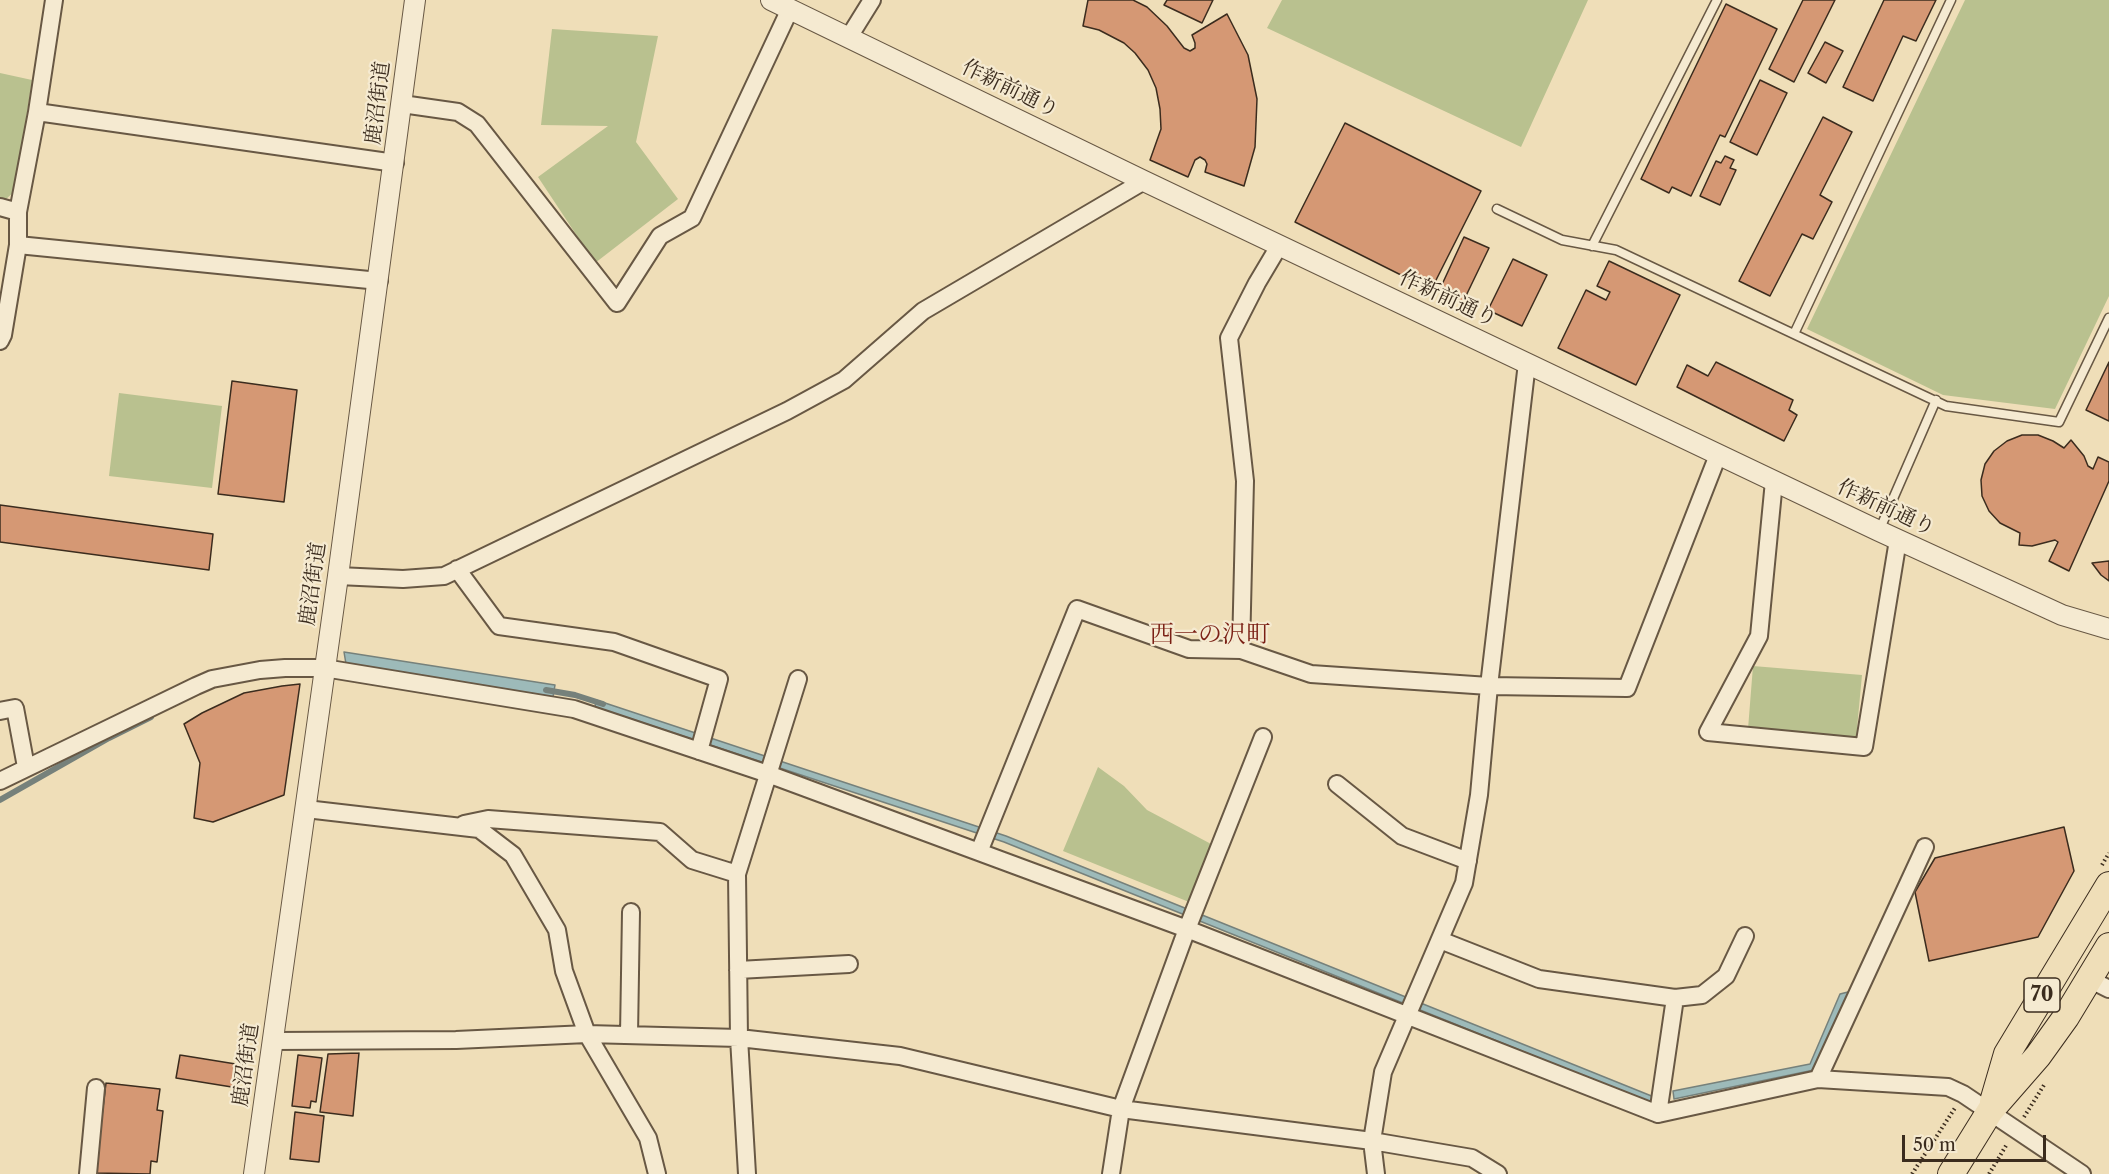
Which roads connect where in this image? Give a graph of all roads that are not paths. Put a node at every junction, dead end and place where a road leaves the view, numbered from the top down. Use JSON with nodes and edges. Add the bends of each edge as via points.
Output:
{"nodes":[{"id":1,"x":54,"y":0,"type":"edge"},
{"id":2,"x":415,"y":0,"type":"edge"},
{"id":3,"x":771,"y":0,"type":"edge"},
{"id":4,"x":872,"y":0,"type":"edge"},
{"id":5,"x":1717,"y":0,"type":"edge"},
{"id":6,"x":1951,"y":0,"type":"edge"},
{"id":7,"x":790,"y":9,"type":"junction"},
{"id":8,"x":849,"y":37,"type":"junction"},
{"id":9,"x":402,"y":104,"type":"junction"},
{"id":10,"x":37,"y":112,"type":"junction"},
{"id":11,"x":395,"y":163,"type":"junction"},
{"id":12,"x":1144,"y":181,"type":"junction"},
{"id":13,"x":0,"y":207,"type":"edge"},
{"id":14,"x":1497,"y":209,"type":"dead end"},
{"id":15,"x":18,"y":212,"type":"junction"},
{"id":16,"x":18,"y":245,"type":"junction"},
{"id":17,"x":1279,"y":246,"type":"junction"},
{"id":18,"x":1592,"y":246,"type":"junction"},
{"id":19,"x":379,"y":281,"type":"junction"},
{"id":20,"x":2109,"y":318,"type":"edge"},
{"id":21,"x":1794,"y":334,"type":"junction"},
{"id":22,"x":0,"y":340,"type":"edge"},
{"id":23,"x":1527,"y":363,"type":"junction"},
{"id":24,"x":1936,"y":400,"type":"junction"},
{"id":25,"x":1718,"y":455,"type":"junction"},
{"id":26,"x":1774,"y":481,"type":"junction"},
{"id":27,"x":1879,"y":531,"type":"junction"},
{"id":28,"x":1898,"y":540,"type":"junction"},
{"id":29,"x":457,"y":569,"type":"junction"},
{"id":30,"x":338,"y":576,"type":"junction"},
{"id":31,"x":2109,"y":629,"type":"edge"},
{"id":32,"x":1241,"y":650,"type":"junction"},
{"id":33,"x":324,"y":668,"type":"junction"},
{"id":34,"x":798,"y":679,"type":"dead end"},
{"id":35,"x":1489,"y":686,"type":"junction"},
{"id":36,"x":0,"y":711,"type":"edge"},
{"id":37,"x":1263,"y":737,"type":"dead end"},
{"id":38,"x":699,"y":751,"type":"junction"},
{"id":39,"x":26,"y":767,"type":"junction"},
{"id":40,"x":768,"y":774,"type":"junction"},
{"id":41,"x":0,"y":781,"type":"edge"},
{"id":42,"x":1337,"y":784,"type":"dead end"},
{"id":43,"x":306,"y":809,"type":"junction"},
{"id":44,"x":458,"y":826,"type":"junction"},
{"id":45,"x":1925,"y":848,"type":"dead end"},
{"id":46,"x":980,"y":852,"type":"junction"},
{"id":47,"x":1468,"y":861,"type":"junction"},
{"id":48,"x":737,"y":874,"type":"junction"},
{"id":49,"x":2109,"y":885,"type":"edge"},
{"id":50,"x":631,"y":912,"type":"dead end"},
{"id":51,"x":1187,"y":929,"type":"junction"},
{"id":52,"x":1745,"y":936,"type":"dead end"},
{"id":53,"x":1440,"y":940,"type":"junction"},
{"id":54,"x":2109,"y":946,"type":"edge"},
{"id":55,"x":849,"y":964,"type":"dead end"},
{"id":56,"x":738,"y":970,"type":"junction"},
{"id":57,"x":2099,"y":984,"type":"edge"},
{"id":58,"x":1675,"y":998,"type":"junction"},
{"id":59,"x":1408,"y":1017,"type":"junction"},
{"id":60,"x":587,"y":1034,"type":"junction"},
{"id":61,"x":629,"y":1035,"type":"junction"},
{"id":62,"x":739,"y":1038,"type":"junction"},
{"id":63,"x":274,"y":1041,"type":"junction"},
{"id":64,"x":1818,"y":1079,"type":"junction"},
{"id":65,"x":96,"y":1088,"type":"dead end"},
{"id":66,"x":1121,"y":1109,"type":"junction"},
{"id":67,"x":1990,"y":1111,"type":"junction"},
{"id":68,"x":1658,"y":1114,"type":"junction"},
{"id":69,"x":1372,"y":1141,"type":"junction"},
{"id":70,"x":87,"y":1174,"type":"edge"},
{"id":71,"x":254,"y":1174,"type":"edge"},
{"id":72,"x":657,"y":1174,"type":"edge"},
{"id":73,"x":747,"y":1174,"type":"edge"},
{"id":74,"x":1112,"y":1174,"type":"edge"},
{"id":75,"x":1376,"y":1174,"type":"edge"},
{"id":76,"x":1498,"y":1174,"type":"edge"},
{"id":77,"x":1951,"y":1174,"type":"edge"},
{"id":78,"x":2082,"y":1174,"type":"edge"}],
"edges":[{"from":1,"to":10,"type":"street"},
{"from":2,"to":9,"type":"street","name":"鹿沼街道"},
{"from":3,"to":7,"type":"street","name":"作新前通り"},
{"from":4,"to":8,"type":"street"},
{"from":5,"to":18,"type":"lane"},
{"from":6,"to":21,"type":"lane"},
{"from":7,"to":8,"type":"street","name":"作新前通り"},
{"from":7,"to":9,"type":"street","via":[[692,218],[660,236],[617,303],[477,124],[458,112]]},
{"from":8,"to":12,"type":"street","name":"作新前通り"},
{"from":9,"to":11,"type":"street","name":"鹿沼街道"},
{"from":10,"to":11,"type":"street"},
{"from":10,"to":15,"type":"street"},
{"from":11,"to":19,"type":"street","name":"鹿沼街道"},
{"from":12,"to":17,"type":"street","name":"作新前通り"},
{"from":12,"to":29,"type":"street","via":[[923,311],[844,380]]},
{"from":13,"to":15,"type":"street"},
{"from":14,"to":18,"type":"lane","via":[[1562,240]]},
{"from":15,"to":16,"type":"street"},
{"from":16,"to":19,"type":"street"},
{"from":16,"to":22,"type":"street"},
{"from":17,"to":23,"type":"street","name":"作新前通り"},
{"from":17,"to":32,"type":"street","via":[[1229,338],[1245,481]]},
{"from":18,"to":21,"type":"lane","via":[[1616,250]]},
{"from":19,"to":30,"type":"street","name":"鹿沼街道"},
{"from":20,"to":24,"type":"lane","via":[[2059,422],[1946,406]]},
{"from":21,"to":24,"type":"lane"},
{"from":23,"to":25,"type":"street","name":"作新前通り"},
{"from":23,"to":35,"type":"street"},
{"from":24,"to":27,"type":"lane"},
{"from":25,"to":26,"type":"street","name":"作新前通り"},
{"from":25,"to":35,"type":"street","via":[[1627,688]]},
{"from":26,"to":27,"type":"street","name":"作新前通り"},
{"from":26,"to":28,"type":"street","via":[[1758,636],[1708,732],[1864,747]]},
{"from":27,"to":28,"type":"street","name":"作新前通り"},
{"from":28,"to":31,"type":"street","name":"作新前通り","via":[[2062,615]]},
{"from":29,"to":30,"type":"street","via":[[444,576],[402,579]]},
{"from":29,"to":38,"type":"street","via":[[499,626],[614,642],[719,679]]},
{"from":30,"to":33,"type":"street","name":"鹿沼街道"},
{"from":32,"to":35,"type":"street","via":[[1311,674]]},
{"from":32,"to":46,"type":"street","via":[[1189,649],[1077,609]]},
{"from":33,"to":38,"type":"street","via":[[574,709]]},
{"from":33,"to":39,"type":"street","via":[[260,670],[212,680]]},
{"from":33,"to":43,"type":"street","name":"鹿沼街道"},
{"from":34,"to":40,"type":"street"},
{"from":35,"to":47,"type":"street","via":[[1479,795]]},
{"from":36,"to":39,"type":"street","via":[[15,708]]},
{"from":37,"to":51,"type":"street"},
{"from":38,"to":40,"type":"street"},
{"from":39,"to":41,"type":"street"},
{"from":40,"to":46,"type":"street"},
{"from":40,"to":48,"type":"street"},
{"from":42,"to":47,"type":"street","via":[[1402,836]]},
{"from":43,"to":44,"type":"street"},
{"from":43,"to":63,"type":"street","name":"鹿沼街道"},
{"from":44,"to":48,"type":"street","via":[[488,819],[660,832],[692,860]]},
{"from":44,"to":60,"type":"street","via":[[479,829],[513,855],[557,930],[564,971]]},
{"from":45,"to":64,"type":"street"},
{"from":46,"to":51,"type":"street"},
{"from":47,"to":53,"type":"street","via":[[1464,883]]},
{"from":48,"to":56,"type":"street"},
{"from":49,"to":67,"type":"main road","number":"70","via":[[2007,1054]]},
{"from":50,"to":61,"type":"street"},
{"from":51,"to":59,"type":"street"},
{"from":51,"to":66,"type":"street"},
{"from":52,"to":58,"type":"street","via":[[1726,976],[1702,995]]},
{"from":53,"to":58,"type":"street","via":[[1539,979]]},
{"from":53,"to":59,"type":"street"},
{"from":54,"to":57,"type":"main road","number":"70"},
{"from":55,"to":56,"type":"street"},
{"from":56,"to":62,"type":"street"},
{"from":57,"to":67,"type":"main road","number":"70","via":[[2066,1017]]},
{"from":58,"to":68,"type":"street"},
{"from":59,"to":68,"type":"street"},
{"from":59,"to":69,"type":"street","via":[[1383,1072]]},
{"from":60,"to":61,"type":"street"},
{"from":60,"to":63,"type":"street","via":[[456,1040]]},
{"from":60,"to":72,"type":"street","via":[[648,1138]]},
{"from":61,"to":62,"type":"street"},
{"from":62,"to":66,"type":"street","via":[[900,1056]]},
{"from":62,"to":73,"type":"street"},
{"from":63,"to":71,"type":"street","name":"鹿沼街道"},
{"from":64,"to":67,"type":"street","via":[[1948,1087]]},
{"from":64,"to":68,"type":"street"},
{"from":65,"to":70,"type":"street"},
{"from":66,"to":69,"type":"street"},
{"from":66,"to":74,"type":"street"},
{"from":67,"to":77,"type":"main road","number":"70"},
{"from":67,"to":78,"type":"street"},
{"from":69,"to":75,"type":"street"},
{"from":69,"to":76,"type":"street","via":[[1472,1158]]}]}
